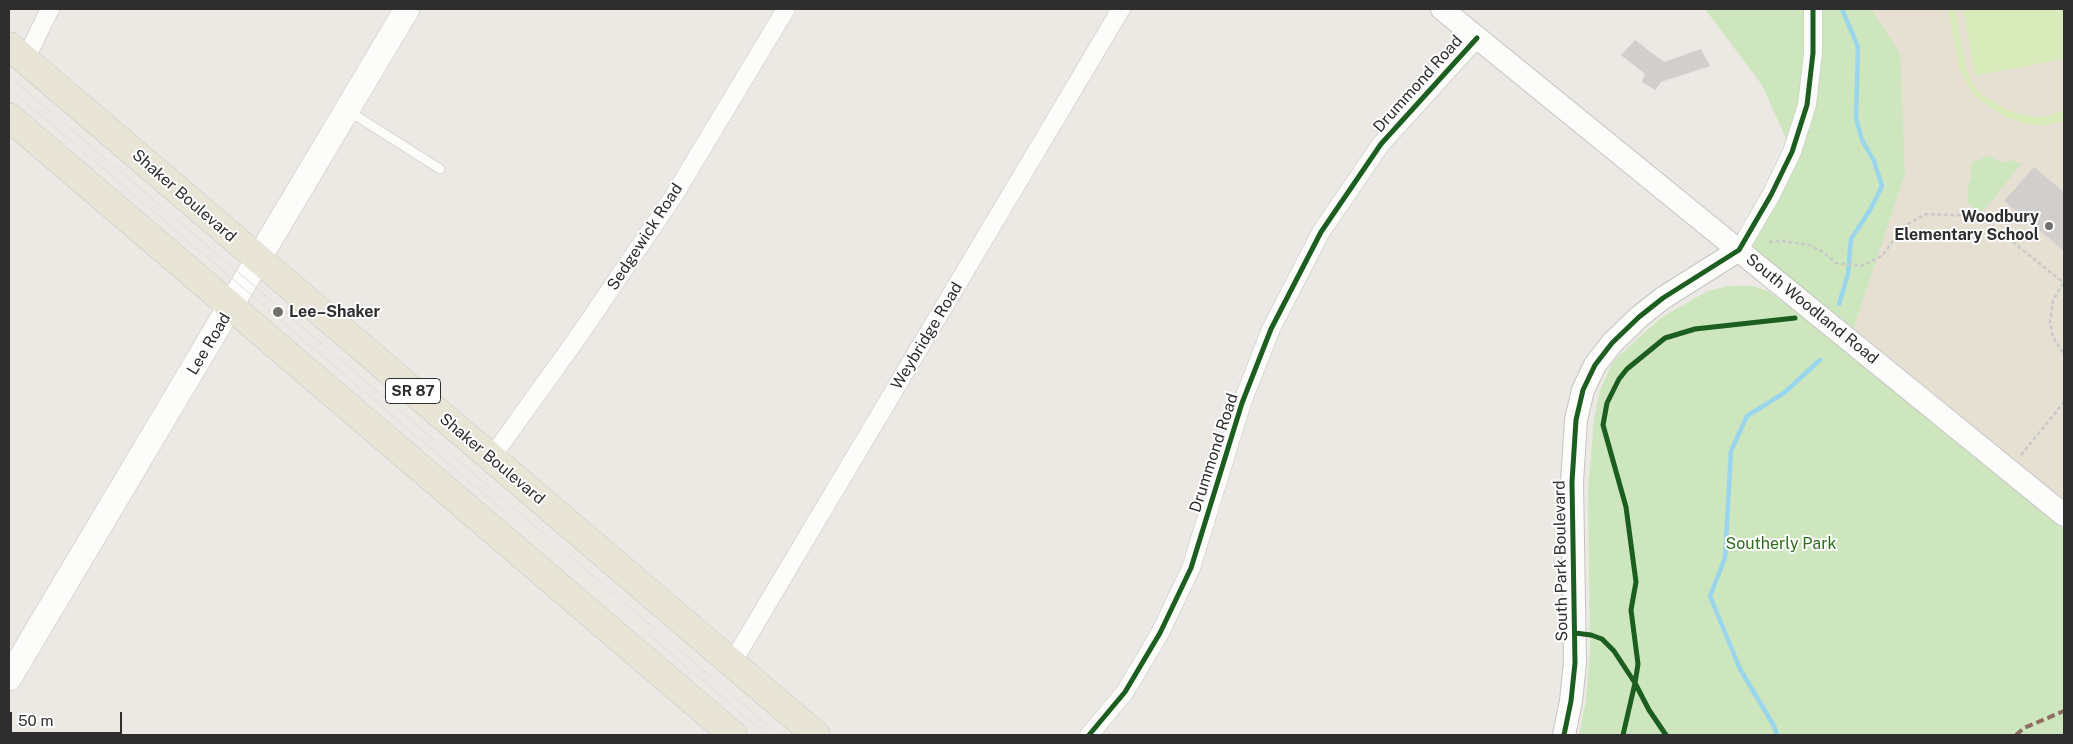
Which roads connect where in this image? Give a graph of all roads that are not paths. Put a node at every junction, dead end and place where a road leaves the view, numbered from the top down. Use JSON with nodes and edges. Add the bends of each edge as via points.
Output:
{"nodes":[{"id":1,"x":50,"y":9,"type":"edge"},
{"id":2,"x":407,"y":9,"type":"edge"},
{"id":3,"x":786,"y":9,"type":"edge"},
{"id":4,"x":1121,"y":9,"type":"edge"},
{"id":5,"x":1442,"y":9,"type":"edge"},
{"id":6,"x":1813,"y":9,"type":"edge"},
{"id":7,"x":1477,"y":38,"type":"junction"},
{"id":8,"x":17,"y":53,"type":"edge"},
{"id":9,"x":347,"y":110,"type":"junction"},
{"id":10,"x":9,"y":117,"type":"edge"},
{"id":11,"x":440,"y":169,"type":"dead end"},
{"id":12,"x":1738,"y":250,"type":"junction"},
{"id":13,"x":258,"y":260,"type":"junction"},
{"id":14,"x":231,"y":306,"type":"junction"},
{"id":15,"x":491,"y":458,"type":"junction"},
{"id":16,"x":2064,"y":515,"type":"edge"},
{"id":17,"x":732,"y":663,"type":"junction"},
{"id":18,"x":9,"y":678,"type":"edge"},
{"id":19,"x":733,"y":735,"type":"edge"},
{"id":20,"x":816,"y":735,"type":"edge"},
{"id":21,"x":1088,"y":735,"type":"edge"},
{"id":22,"x":1564,"y":735,"type":"edge"}],
"edges":[{"from":1,"to":8,"type":"street"},
{"from":2,"to":9,"type":"main road","name":"Lee Road"},
{"from":3,"to":15,"type":"street","name":"Sedgewick Road","via":[[672,197],[578,337]]},
{"from":4,"to":17,"type":"street","name":"Weybridge Road"},
{"from":5,"to":7,"type":"street","name":"South Woodland Road"},
{"from":6,"to":12,"type":"street","via":[[1813,53],[1807,105],[1792,152]]},
{"from":7,"to":12,"type":"street","name":"South Woodland Road"},
{"from":7,"to":21,"type":"street","name":"Drummond Road","via":[[1381,144],[1321,232],[1267,338],[1242,403],[1191,568],[1160,633],[1125,692]]},
{"from":8,"to":13,"type":"main road","name":"Shaker Boulevard","number":"SR 87"},
{"from":9,"to":11,"type":"lane"},
{"from":9,"to":13,"type":"main road","name":"Lee Road"},
{"from":10,"to":14,"type":"main road"},
{"from":12,"to":16,"type":"street","name":"South Woodland Road"},
{"from":12,"to":22,"type":"street","name":"South Park Boulevard","via":[[1639,317],[1595,365],[1583,390],[1576,420],[1572,482],[1575,664]]},
{"from":13,"to":14,"type":"main road","name":"Lee Road"},
{"from":13,"to":15,"type":"main road","name":"Shaker Boulevard","number":"SR 87"},
{"from":14,"to":18,"type":"main road","name":"Lee Road"},
{"from":14,"to":19,"type":"main road"},
{"from":15,"to":17,"type":"main road","name":"Shaker Boulevard","number":"SR 87"},
{"from":17,"to":20,"type":"main road","name":"Shaker Boulevard","number":"SR 87"}]}
